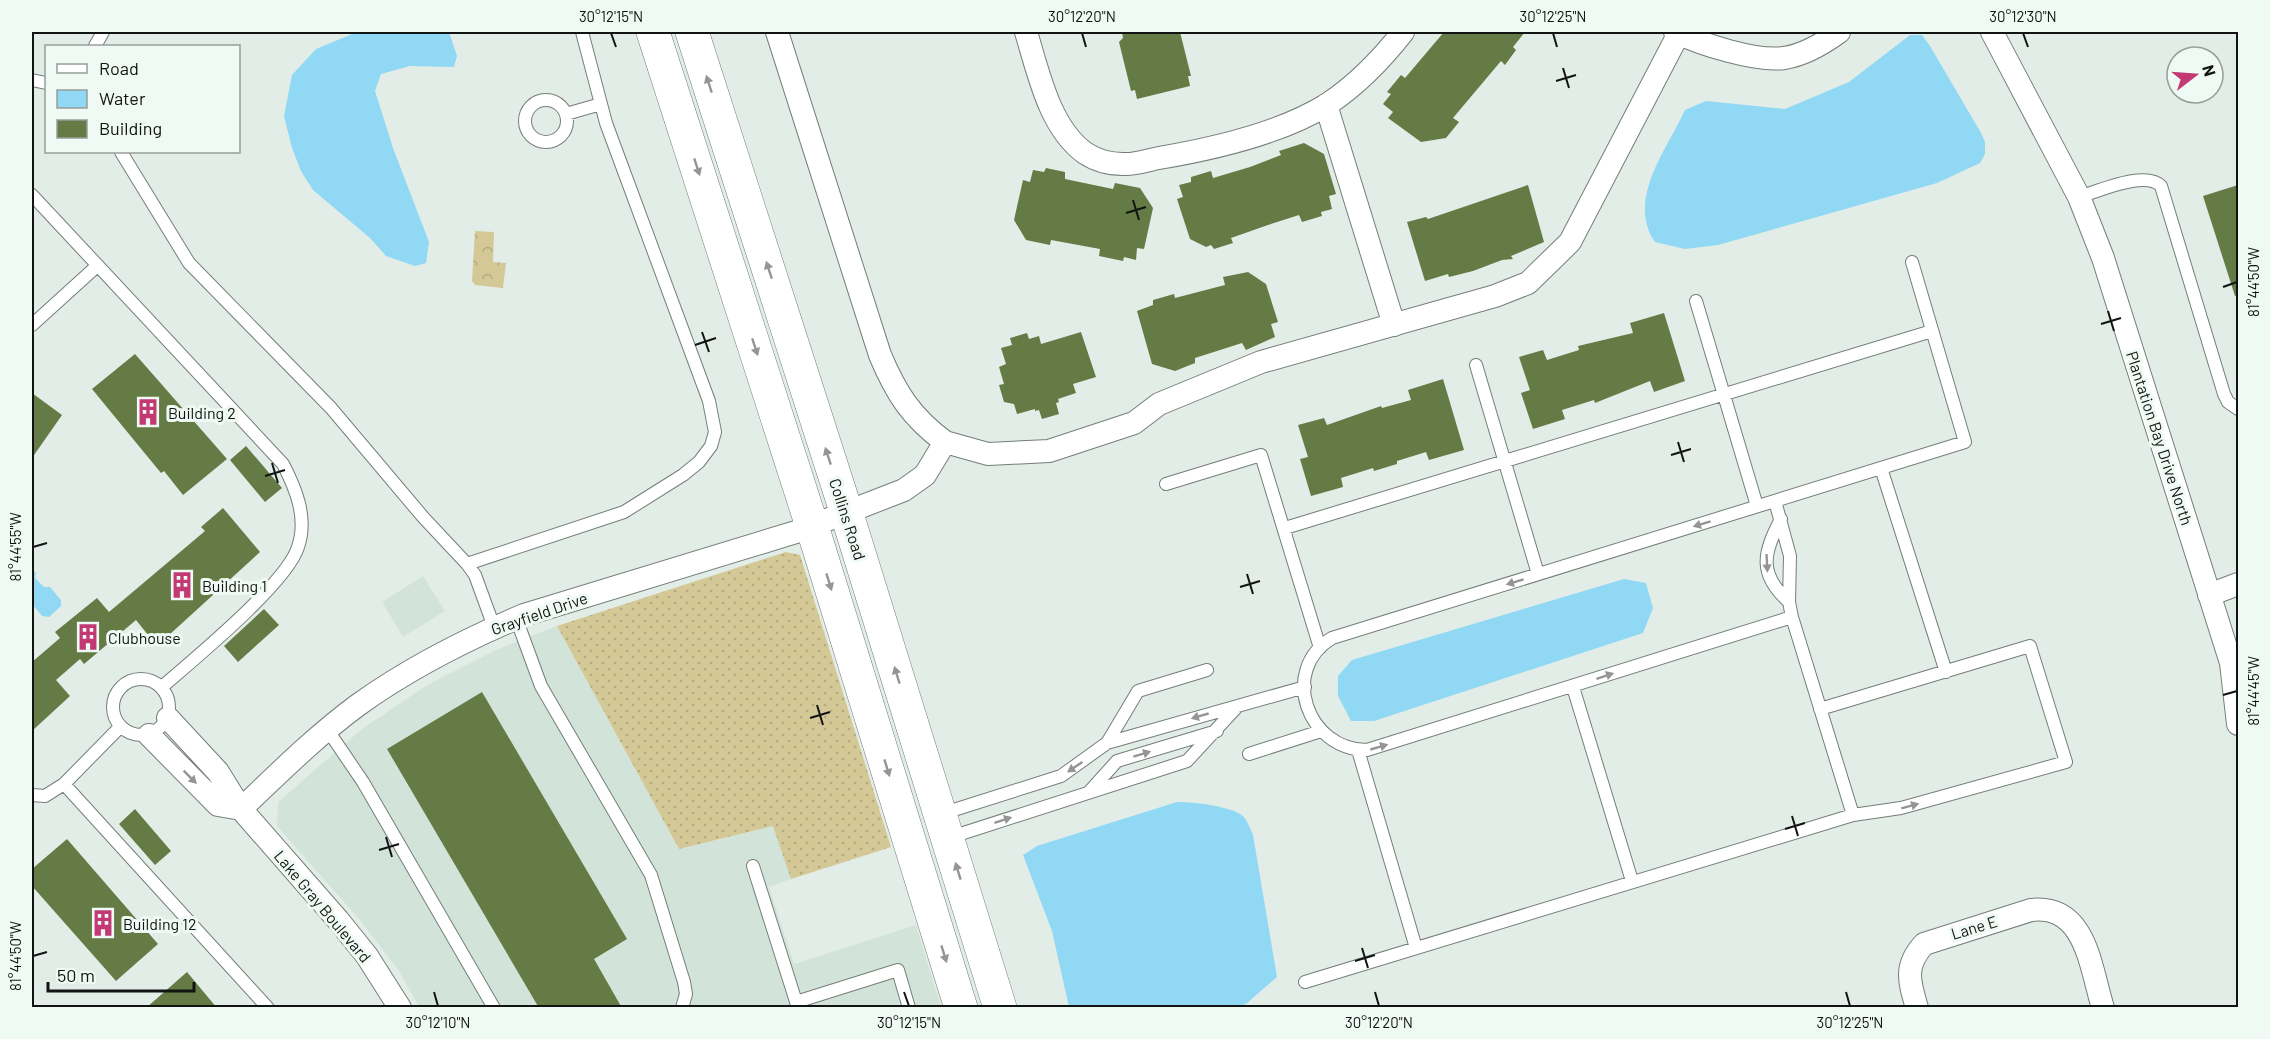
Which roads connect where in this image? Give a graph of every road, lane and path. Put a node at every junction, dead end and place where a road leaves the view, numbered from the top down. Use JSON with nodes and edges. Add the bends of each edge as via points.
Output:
{"nodes":[{"id":1,"x":582,"y":32,"type":"edge"},
{"id":2,"x":653,"y":32,"type":"edge"},
{"id":3,"x":692,"y":32,"type":"edge"},
{"id":4,"x":777,"y":32,"type":"edge"},
{"id":5,"x":1026,"y":32,"type":"edge"},
{"id":6,"x":1403,"y":32,"type":"edge"},
{"id":7,"x":1677,"y":32,"type":"edge"},
{"id":8,"x":1839,"y":32,"type":"edge"},
{"id":9,"x":1992,"y":32,"type":"edge"},
{"id":10,"x":601,"y":104,"type":"junction"},
{"id":11,"x":1326,"y":105,"type":"junction"},
{"id":12,"x":566,"y":114,"type":"dead end"},
{"id":13,"x":122,"y":153,"type":"edge"},
{"id":14,"x":32,"y":195,"type":"edge"},
{"id":15,"x":2079,"y":197,"type":"junction"},
{"id":16,"x":1912,"y":262,"type":"dead end"},
{"id":17,"x":97,"y":266,"type":"junction"},
{"id":18,"x":1696,"y":301,"type":"dead end"},
{"id":19,"x":32,"y":325,"type":"edge"},
{"id":20,"x":1394,"y":325,"type":"junction"},
{"id":21,"x":1932,"y":331,"type":"junction"},
{"id":22,"x":1476,"y":365,"type":"dead end"},
{"id":23,"x":1724,"y":395,"type":"junction"},
{"id":24,"x":2238,"y":408,"type":"edge"},
{"id":25,"x":945,"y":442,"type":"junction"},
{"id":26,"x":1505,"y":461,"type":"junction"},
{"id":27,"x":1881,"y":468,"type":"junction"},
{"id":28,"x":1166,"y":484,"type":"dead end"},
{"id":29,"x":1775,"y":501,"type":"junction"},
{"id":30,"x":1757,"y":506,"type":"junction"},
{"id":31,"x":846,"y":512,"type":"junction"},
{"id":32,"x":1781,"y":519,"type":"junction"},
{"id":33,"x":812,"y":526,"type":"junction"},
{"id":34,"x":1285,"y":528,"type":"junction"},
{"id":35,"x":467,"y":564,"type":"junction"},
{"id":36,"x":1538,"y":574,"type":"junction"},
{"id":37,"x":2238,"y":584,"type":"edge"},
{"id":38,"x":2209,"y":595,"type":"junction"},
{"id":39,"x":1789,"y":602,"type":"junction"},
{"id":40,"x":1792,"y":617,"type":"junction"},
{"id":41,"x":516,"y":618,"type":"junction"},
{"id":42,"x":494,"y":627,"type":"junction"},
{"id":43,"x":1320,"y":648,"type":"junction"},
{"id":44,"x":1207,"y":670,"type":"dead end"},
{"id":45,"x":1946,"y":672,"type":"junction"},
{"id":46,"x":162,"y":687,"type":"junction"},
{"id":47,"x":1305,"y":687,"type":"junction"},
{"id":48,"x":1573,"y":687,"type":"junction"},
{"id":49,"x":1236,"y":708,"type":"junction"},
{"id":50,"x":1820,"y":709,"type":"junction"},
{"id":51,"x":168,"y":718,"type":"junction"},
{"id":52,"x":2238,"y":724,"type":"edge"},
{"id":53,"x":120,"y":727,"type":"junction"},
{"id":54,"x":327,"y":729,"type":"junction"},
{"id":55,"x":1217,"y":731,"type":"junction"},
{"id":56,"x":1321,"y":731,"type":"junction"},
{"id":57,"x":149,"y":735,"type":"junction"},
{"id":58,"x":1107,"y":743,"type":"junction"},
{"id":59,"x":1358,"y":750,"type":"junction"},
{"id":60,"x":1249,"y":754,"type":"dead end"},
{"id":61,"x":64,"y":784,"type":"junction"},
{"id":62,"x":1089,"y":792,"type":"junction"},
{"id":63,"x":32,"y":795,"type":"edge"},
{"id":64,"x":241,"y":809,"type":"junction"},
{"id":65,"x":1852,"y":815,"type":"junction"},
{"id":66,"x":944,"y":826,"type":"junction"},
{"id":67,"x":753,"y":866,"type":"dead end"},
{"id":68,"x":1632,"y":881,"type":"junction"},
{"id":69,"x":926,"y":895,"type":"junction"},
{"id":70,"x":1416,"y":948,"type":"junction"},
{"id":71,"x":1305,"y":982,"type":"dead end"},
{"id":72,"x":797,"y":1005,"type":"edge"},
{"id":73,"x":268,"y":1008,"type":"edge"},
{"id":74,"x":400,"y":1008,"type":"edge"},
{"id":75,"x":494,"y":1008,"type":"edge"},
{"id":76,"x":682,"y":1008,"type":"edge"},
{"id":77,"x":909,"y":1008,"type":"edge"},
{"id":78,"x":961,"y":1008,"type":"edge"},
{"id":79,"x":1000,"y":1008,"type":"edge"},
{"id":80,"x":1917,"y":1008,"type":"edge"},
{"id":81,"x":2103,"y":1008,"type":"edge"}],
"edges":[{"from":1,"to":10,"type":"lane"},
{"from":2,"to":33,"type":"main road","one_way":true},
{"from":31,"to":3,"type":"main road","name":"Collins Road","one_way":true},
{"from":4,"to":25,"type":"street","via":[[880,355],[896,393],[924,426]]},
{"from":5,"to":11,"type":"street","via":[[1042,84],[1062,128],[1084,152],[1104,162],[1126,164],[1196,151],[1283,125]]},
{"from":6,"to":11,"type":"street","via":[[1361,80]]},
{"from":7,"to":8,"type":"street","via":[[1736,52],[1784,58]]},
{"from":7,"to":20,"type":"street","via":[[1570,242],[1553,261],[1528,283]]},
{"from":9,"to":15,"type":"street","name":"Plantation Bay Drive North"},
{"from":10,"to":12,"type":"lane"},
{"from":10,"to":35,"type":"lane","via":[[705,390],[714,418],[711,446],[699,462],[624,512]]},
{"from":11,"to":20,"type":"street"},
{"from":13,"to":35,"type":"lane","via":[[189,263],[332,408],[423,518]]},
{"from":14,"to":17,"type":"lane"},
{"from":15,"to":24,"type":"lane","via":[[2144,178],[2161,186],[2224,394]]},
{"from":15,"to":38,"type":"street","name":"Plantation Bay Drive North","via":[[2103,258]]},
{"from":16,"to":21,"type":"lane"},
{"from":17,"to":19,"type":"lane"},
{"from":17,"to":46,"type":"lane","via":[[283,464],[296,489],[302,517],[299,547],[285,573]]},
{"from":18,"to":23,"type":"lane"},
{"from":20,"to":25,"type":"street","via":[[1252,366],[1159,404],[1134,423],[1049,451],[988,454]]},
{"from":21,"to":23,"type":"lane"},
{"from":21,"to":27,"type":"lane","via":[[1965,442]]},
{"from":22,"to":26,"type":"lane"},
{"from":23,"to":26,"type":"lane"},
{"from":23,"to":30,"type":"lane"},
{"from":25,"to":31,"type":"street","name":"Grayfield Drive","via":[[925,475],[904,490]]},
{"from":26,"to":34,"type":"lane"},
{"from":26,"to":36,"type":"lane"},
{"from":27,"to":29,"type":"lane"},
{"from":27,"to":45,"type":"lane"},
{"from":28,"to":34,"type":"lane","via":[[1261,455]]},
{"from":29,"to":30,"type":"lane"},
{"from":29,"to":32,"type":"lane"},
{"from":30,"to":36,"type":"lane","one_way":true},
{"from":31,"to":33,"type":"street","name":"Grayfield Drive"},
{"from":66,"to":31,"type":"main road","name":"Collins Road","one_way":true},
{"from":32,"to":39,"type":"lane","via":[[1791,572]]},
{"from":32,"to":39,"type":"lane","one_way":true,"via":[[1769,542],[1766,569],[1776,590]]},
{"from":33,"to":41,"type":"street","name":"Grayfield Drive"},
{"from":33,"to":69,"type":"main road","one_way":true},
{"from":34,"to":43,"type":"lane"},
{"from":35,"to":42,"type":"lane","via":[[475,575]]},
{"from":36,"to":43,"type":"lane","one_way":true,"via":[[1332,638]]},
{"from":37,"to":38,"type":"street"},
{"from":38,"to":52,"type":"street","name":"Plantation Bay Drive North","via":[[2231,663]]},
{"from":39,"to":40,"type":"lane"},
{"from":48,"to":40,"type":"lane","one_way":true},
{"from":40,"to":50,"type":"lane"},
{"from":41,"to":42,"type":"street","name":"Grayfield Drive"},
{"from":41,"to":76,"type":"lane","via":[[542,686],[651,875],[684,982]]},
{"from":42,"to":54,"type":"street","name":"Grayfield Drive","via":[[401,678]]},
{"from":43,"to":47,"type":"lane","via":[[1309,664]]},
{"from":44,"to":58,"type":"lane","via":[[1138,691]]},
{"from":45,"to":50,"type":"lane"},
{"from":65,"to":45,"type":"lane","one_way":true,"via":[[1901,808],[2066,762],[2030,646]]},
{"from":46,"to":51,"type":"lane","via":[[170,704]]},
{"from":46,"to":53,"type":"lane","via":[[144,678],[134,679],[118,690],[112,709]]},
{"from":47,"to":49,"type":"lane"},
{"from":47,"to":56,"type":"lane","via":[[1308,712]]},
{"from":59,"to":48,"type":"lane","one_way":true,"via":[[1375,749]]},
{"from":48,"to":68,"type":"lane"},
{"from":49,"to":55,"type":"lane"},
{"from":49,"to":58,"type":"lane","one_way":true},
{"from":50,"to":65,"type":"lane"},
{"from":51,"to":57,"type":"lane"},
{"from":51,"to":64,"type":"street","name":"Lake Gray Boulevard","via":[[218,772]]},
{"from":53,"to":57,"type":"lane","via":[[134,735]]},
{"from":53,"to":61,"type":"lane"},
{"from":54,"to":64,"type":"street","name":"Grayfield Drive"},
{"from":54,"to":75,"type":"lane","via":[[363,782]]},
{"from":55,"to":62,"type":"lane","via":[[1187,761]]},
{"from":62,"to":55,"type":"lane","one_way":true,"via":[[1117,761]]},
{"from":56,"to":59,"type":"lane","via":[[1342,746]]},
{"from":56,"to":60,"type":"lane"},
{"from":57,"to":64,"type":"street","one_way":true,"via":[[218,805]]},
{"from":58,"to":66,"type":"lane","one_way":true,"via":[[1061,776]]},
{"from":59,"to":70,"type":"lane"},
{"from":61,"to":63,"type":"lane","via":[[45,796]]},
{"from":61,"to":73,"type":"lane"},
{"from":66,"to":62,"type":"lane","one_way":true},
{"from":64,"to":74,"type":"street","name":"Lake Gray Boulevard","via":[[339,920]]},
{"from":65,"to":68,"type":"lane"},
{"from":66,"to":69,"type":"main road","via":[[926,854]]},
{"from":79,"to":66,"type":"main road","name":"Collins Road","one_way":true},
{"from":67,"to":72,"type":"lane"},
{"from":68,"to":70,"type":"lane"},
{"from":69,"to":78,"type":"main road","one_way":true},
{"from":70,"to":71,"type":"lane"},
{"from":72,"to":77,"type":"lane","via":[[898,970]]},
{"from":80,"to":81,"type":"street","name":"Lane E","via":[[1909,970],[1913,956],[1924,944],[2020,913],[2048,908],[2062,913],[2074,924]]}]}
